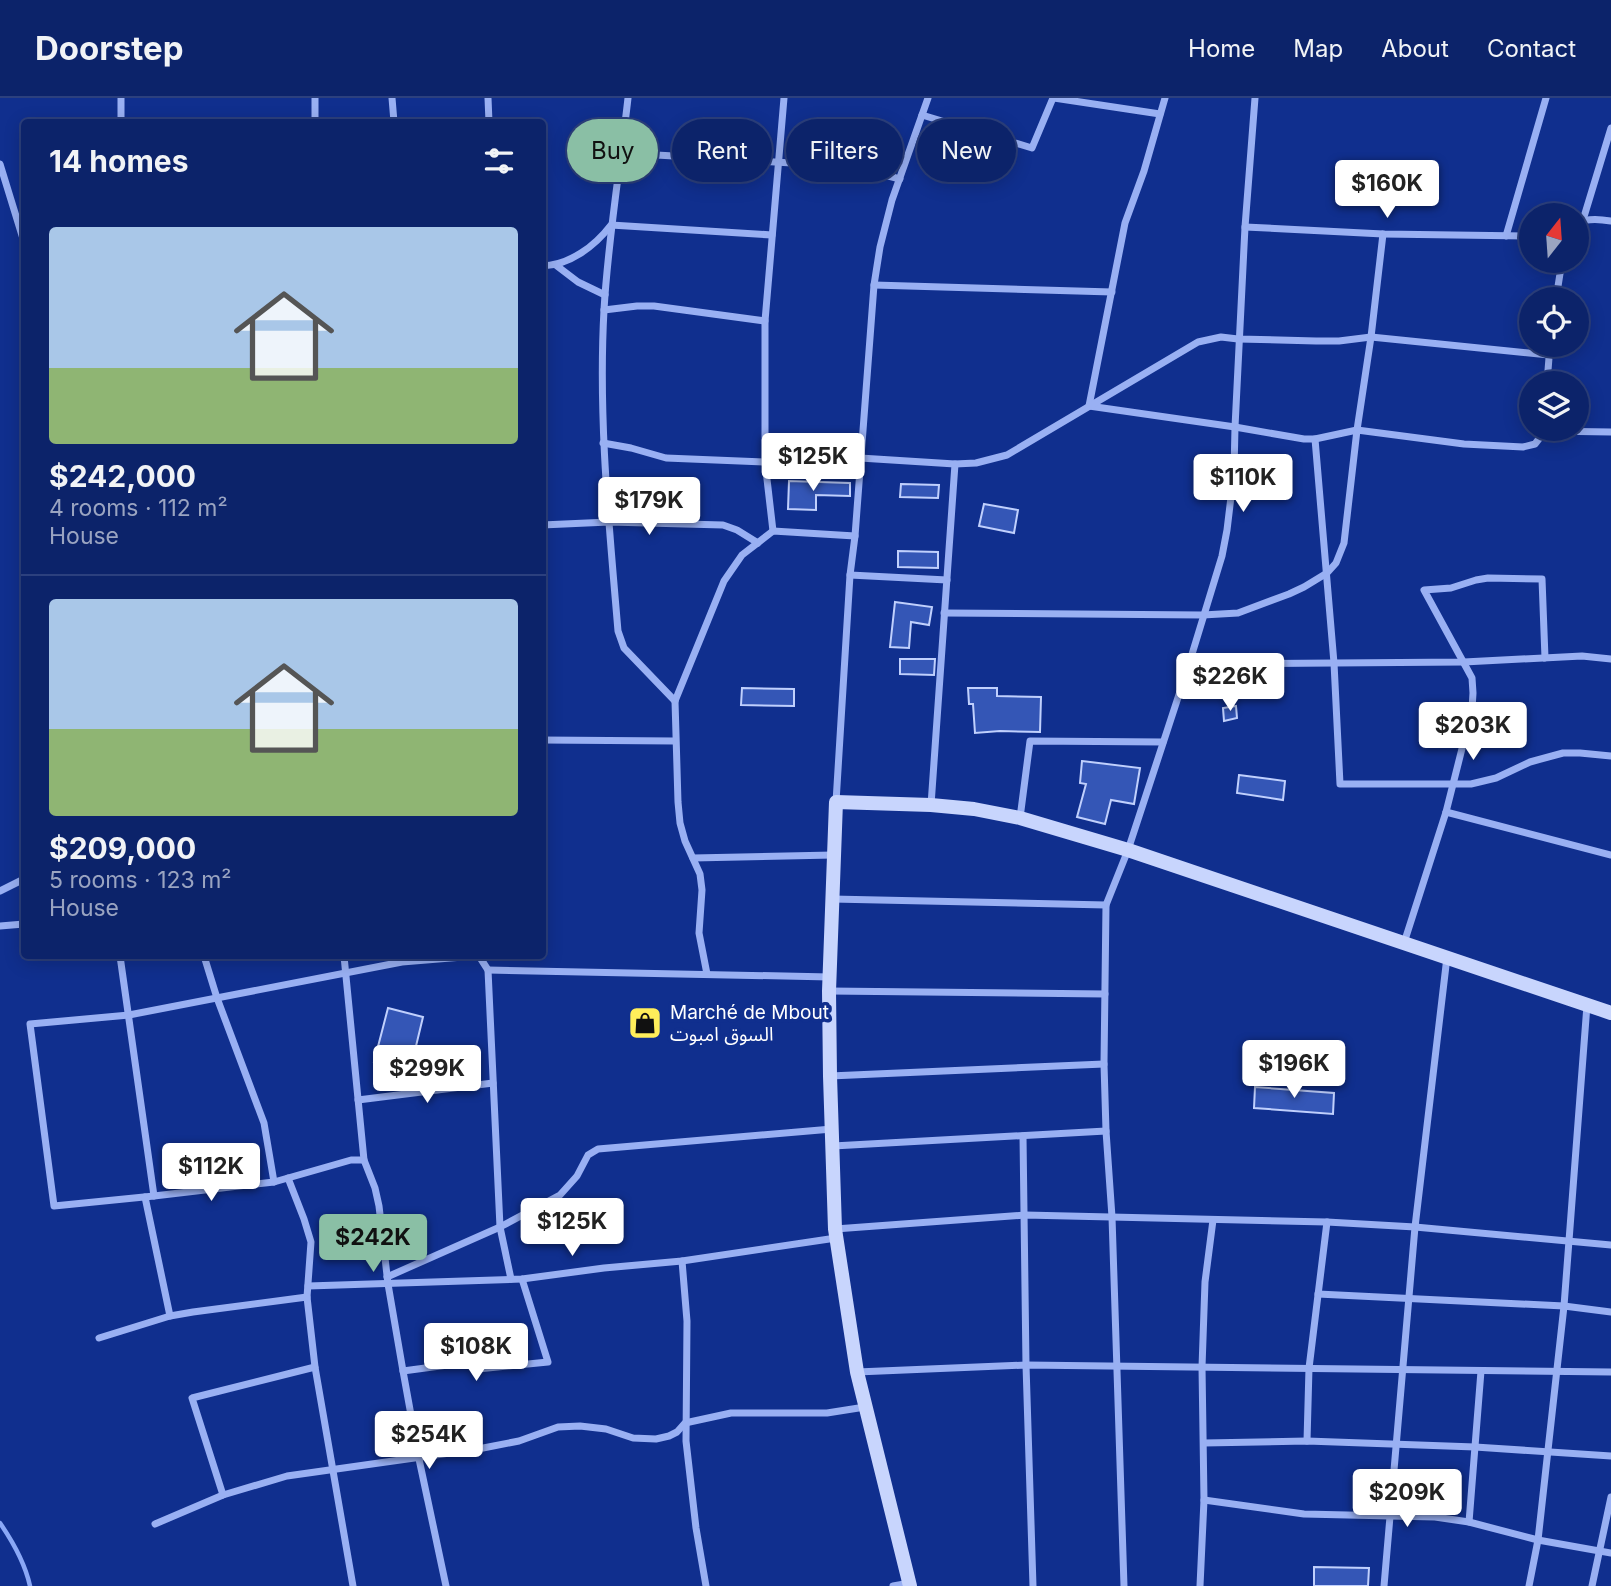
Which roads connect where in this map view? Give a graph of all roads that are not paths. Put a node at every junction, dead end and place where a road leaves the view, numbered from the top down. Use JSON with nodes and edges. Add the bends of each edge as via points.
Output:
{"nodes":[{"id":1,"x":121,"y":98,"type":"edge"},
{"id":2,"x":315,"y":98,"type":"edge"},
{"id":3,"x":392,"y":98,"type":"edge"},
{"id":4,"x":488,"y":98,"type":"edge"},
{"id":5,"x":628,"y":98,"type":"edge"},
{"id":6,"x":784,"y":98,"type":"edge"},
{"id":7,"x":928,"y":98,"type":"edge"},
{"id":8,"x":1054,"y":98,"type":"edge"},
{"id":9,"x":1165,"y":98,"type":"edge"},
{"id":10,"x":1255,"y":98,"type":"edge"},
{"id":11,"x":1546,"y":98,"type":"edge"},
{"id":12,"x":1160,"y":114,"type":"junction"},
{"id":13,"x":922,"y":116,"type":"junction"},
{"id":14,"x":121,"y":119,"type":"edge"},
{"id":15,"x":315,"y":119,"type":"edge"},
{"id":16,"x":394,"y":119,"type":"edge"},
{"id":17,"x":489,"y":119,"type":"edge"},
{"id":18,"x":626,"y":119,"type":"edge"},
{"id":19,"x":1611,"y":128,"type":"edge"},
{"id":20,"x":658,"y":155,"type":"edge"},
{"id":21,"x":777,"y":161,"type":"junction"},
{"id":22,"x":786,"y":162,"type":"edge"},
{"id":23,"x":0,"y":164,"type":"edge"},
{"id":24,"x":903,"y":170,"type":"edge"},
{"id":25,"x":618,"y":182,"type":"edge"},
{"id":26,"x":899,"y":182,"type":"edge"},
{"id":27,"x":1586,"y":203,"type":"edge"},
{"id":28,"x":1589,"y":221,"type":"edge"},
{"id":29,"x":1611,"y":221,"type":"edge"},
{"id":30,"x":611,"y":225,"type":"junction"},
{"id":31,"x":1245,"y":227,"type":"junction"},
{"id":32,"x":21,"y":230,"type":"edge"},
{"id":33,"x":1383,"y":234,"type":"junction"},
{"id":34,"x":772,"y":235,"type":"junction"},
{"id":35,"x":1506,"y":236,"type":"junction"},
{"id":36,"x":1519,"y":236,"type":"edge"},
{"id":37,"x":546,"y":266,"type":"edge"},
{"id":38,"x":558,"y":266,"type":"junction"},
{"id":39,"x":874,"y":285,"type":"junction"},
{"id":40,"x":1112,"y":292,"type":"junction"},
{"id":41,"x":605,"y":295,"type":"junction"},
{"id":42,"x":604,"y":310,"type":"junction"},
{"id":43,"x":765,"y":321,"type":"junction"},
{"id":44,"x":1371,"y":337,"type":"junction"},
{"id":45,"x":1238,"y":339,"type":"junction"},
{"id":46,"x":1519,"y":352,"type":"edge"},
{"id":47,"x":1089,"y":407,"type":"junction"},
{"id":48,"x":1234,"y":427,"type":"junction"},
{"id":49,"x":1357,"y":430,"type":"junction"},
{"id":50,"x":1589,"y":431,"type":"edge"},
{"id":51,"x":1611,"y":432,"type":"edge"},
{"id":52,"x":1315,"y":439,"type":"junction"},
{"id":53,"x":1537,"y":441,"type":"edge"},
{"id":54,"x":603,"y":443,"type":"junction"},
{"id":55,"x":765,"y":462,"type":"junction"},
{"id":56,"x":860,"y":462,"type":"junction"},
{"id":57,"x":955,"y":464,"type":"junction"},
{"id":58,"x":609,"y":522,"type":"junction"},
{"id":59,"x":546,"y":525,"type":"edge"},
{"id":60,"x":773,"y":531,"type":"junction"},
{"id":61,"x":855,"y":536,"type":"junction"},
{"id":62,"x":758,"y":542,"type":"junction"},
{"id":63,"x":1327,"y":573,"type":"junction"},
{"id":64,"x":850,"y":575,"type":"junction"},
{"id":65,"x":947,"y":580,"type":"junction"},
{"id":66,"x":944,"y":612,"type":"junction"},
{"id":67,"x":1203,"y":615,"type":"junction"},
{"id":68,"x":1545,"y":658,"type":"junction"},
{"id":69,"x":1611,"y":659,"type":"edge"},
{"id":70,"x":1464,"y":662,"type":"junction"},
{"id":71,"x":1334,"y":663,"type":"junction"},
{"id":72,"x":1189,"y":664,"type":"junction"},
{"id":73,"x":675,"y":701,"type":"junction"},
{"id":74,"x":546,"y":740,"type":"edge"},
{"id":75,"x":676,"y":741,"type":"junction"},
{"id":76,"x":1163,"y":742,"type":"junction"},
{"id":77,"x":1611,"y":756,"type":"edge"},
{"id":78,"x":1453,"y":784,"type":"junction"},
{"id":79,"x":836,"y":802,"type":"junction"},
{"id":80,"x":931,"y":805,"type":"junction"},
{"id":81,"x":1446,"y":812,"type":"junction"},
{"id":82,"x":1020,"y":818,"type":"junction"},
{"id":83,"x":1128,"y":850,"type":"junction"},
{"id":84,"x":833,"y":855,"type":"junction"},
{"id":85,"x":1611,"y":855,"type":"edge"},
{"id":86,"x":693,"y":858,"type":"junction"},
{"id":87,"x":21,"y":880,"type":"edge"},
{"id":88,"x":0,"y":891,"type":"edge"},
{"id":89,"x":832,"y":899,"type":"junction"},
{"id":90,"x":1106,"y":905,"type":"junction"},
{"id":91,"x":21,"y":924,"type":"edge"},
{"id":92,"x":0,"y":926,"type":"edge"},
{"id":93,"x":1404,"y":943,"type":"junction"},
{"id":94,"x":1447,"y":957,"type":"junction"},
{"id":95,"x":120,"y":959,"type":"edge"},
{"id":96,"x":205,"y":959,"type":"edge"},
{"id":97,"x":344,"y":959,"type":"edge"},
{"id":98,"x":440,"y":959,"type":"edge"},
{"id":99,"x":479,"y":959,"type":"edge"},
{"id":100,"x":488,"y":970,"type":"junction"},
{"id":101,"x":345,"y":972,"type":"junction"},
{"id":102,"x":707,"y":974,"type":"junction"},
{"id":103,"x":830,"y":984,"type":"junction"},
{"id":104,"x":1105,"y":995,"type":"junction"},
{"id":105,"x":217,"y":998,"type":"junction"},
{"id":106,"x":1587,"y":1005,"type":"junction"},
{"id":107,"x":1611,"y":1013,"type":"edge"},
{"id":108,"x":129,"y":1015,"type":"junction"},
{"id":109,"x":1104,"y":1065,"type":"junction"},
{"id":110,"x":830,"y":1076,"type":"junction"},
{"id":111,"x":493,"y":1083,"type":"junction"},
{"id":112,"x":358,"y":1100,"type":"junction"},
{"id":113,"x":832,"y":1129,"type":"junction"},
{"id":114,"x":1106,"y":1131,"type":"junction"},
{"id":115,"x":1023,"y":1136,"type":"junction"},
{"id":116,"x":833,"y":1146,"type":"junction"},
{"id":117,"x":364,"y":1160,"type":"junction"},
{"id":118,"x":288,"y":1178,"type":"junction"},
{"id":119,"x":274,"y":1181,"type":"junction"},
{"id":120,"x":150,"y":1196,"type":"junction"},
{"id":121,"x":1025,"y":1215,"type":"junction"},
{"id":122,"x":1112,"y":1217,"type":"junction"},
{"id":123,"x":1213,"y":1220,"type":"junction"},
{"id":124,"x":1327,"y":1222,"type":"junction"},
{"id":125,"x":500,"y":1227,"type":"junction"},
{"id":126,"x":1415,"y":1227,"type":"junction"},
{"id":127,"x":836,"y":1234,"type":"junction"},
{"id":128,"x":1569,"y":1240,"type":"junction"},
{"id":129,"x":1611,"y":1245,"type":"edge"},
{"id":130,"x":682,"y":1261,"type":"junction"},
{"id":131,"x":511,"y":1279,"type":"junction"},
{"id":132,"x":522,"y":1279,"type":"junction"},
{"id":133,"x":387,"y":1280,"type":"junction"},
{"id":134,"x":308,"y":1286,"type":"junction"},
{"id":135,"x":1318,"y":1294,"type":"junction"},
{"id":136,"x":307,"y":1297,"type":"junction"},
{"id":137,"x":1410,"y":1299,"type":"junction"},
{"id":138,"x":1564,"y":1306,"type":"junction"},
{"id":139,"x":1611,"y":1312,"type":"edge"},
{"id":140,"x":170,"y":1316,"type":"junction"},
{"id":141,"x":99,"y":1338,"type":"dead end"},
{"id":142,"x":1026,"y":1365,"type":"junction"},
{"id":143,"x":1117,"y":1366,"type":"junction"},
{"id":144,"x":315,"y":1367,"type":"junction"},
{"id":145,"x":1202,"y":1367,"type":"junction"},
{"id":146,"x":1309,"y":1368,"type":"junction"},
{"id":147,"x":1403,"y":1369,"type":"junction"},
{"id":148,"x":403,"y":1371,"type":"junction"},
{"id":149,"x":1481,"y":1371,"type":"junction"},
{"id":150,"x":1556,"y":1371,"type":"junction"},
{"id":151,"x":857,"y":1372,"type":"junction"},
{"id":152,"x":1611,"y":1372,"type":"edge"},
{"id":153,"x":866,"y":1407,"type":"junction"},
{"id":154,"x":685,"y":1423,"type":"junction"},
{"id":155,"x":1307,"y":1441,"type":"junction"},
{"id":156,"x":1204,"y":1443,"type":"junction"},
{"id":157,"x":1396,"y":1444,"type":"junction"},
{"id":158,"x":1475,"y":1447,"type":"junction"},
{"id":159,"x":1547,"y":1451,"type":"junction"},
{"id":160,"x":1611,"y":1456,"type":"edge"},
{"id":161,"x":419,"y":1459,"type":"junction"},
{"id":162,"x":334,"y":1469,"type":"junction"},
{"id":163,"x":223,"y":1496,"type":"junction"},
{"id":164,"x":1611,"y":1497,"type":"edge"},
{"id":165,"x":1205,"y":1500,"type":"junction"},
{"id":166,"x":1391,"y":1515,"type":"junction"},
{"id":167,"x":1469,"y":1522,"type":"junction"},
{"id":168,"x":155,"y":1524,"type":"dead end"},
{"id":169,"x":1538,"y":1540,"type":"junction"},
{"id":170,"x":1599,"y":1551,"type":"junction"},
{"id":171,"x":1611,"y":1553,"type":"edge"},
{"id":172,"x":910,"y":1584,"type":"edge"},
{"id":173,"x":353,"y":1586,"type":"edge"},
{"id":174,"x":446,"y":1586,"type":"edge"},
{"id":175,"x":706,"y":1586,"type":"edge"},
{"id":176,"x":893,"y":1586,"type":"edge"},
{"id":177,"x":1033,"y":1586,"type":"edge"},
{"id":178,"x":1124,"y":1586,"type":"edge"},
{"id":179,"x":1200,"y":1586,"type":"edge"},
{"id":180,"x":1384,"y":1586,"type":"edge"},
{"id":181,"x":1529,"y":1586,"type":"edge"},
{"id":182,"x":1591,"y":1586,"type":"edge"}],
"edges":[{"from":1,"to":14,"type":"street"},
{"from":2,"to":15,"type":"street"},
{"from":3,"to":16,"type":"street"},
{"from":4,"to":17,"type":"street"},
{"from":5,"to":18,"type":"street"},
{"from":6,"to":21,"type":"street"},
{"from":7,"to":13,"type":"street"},
{"from":8,"to":12,"type":"street"},
{"from":8,"to":13,"type":"street","via":[[1032,148]]},
{"from":9,"to":12,"type":"street"},
{"from":10,"to":31,"type":"street"},
{"from":11,"to":35,"type":"street"},
{"from":12,"to":40,"type":"street","via":[[1125,223]]},
{"from":13,"to":24,"type":"street"},
{"from":19,"to":27,"type":"street"},
{"from":20,"to":21,"type":"street"},
{"from":21,"to":22,"type":"street"},
{"from":21,"to":34,"type":"street"},
{"from":23,"to":32,"type":"street"},
{"from":25,"to":30,"type":"street"},
{"from":26,"to":39,"type":"street"},
{"from":28,"to":29,"type":"street"},
{"from":30,"to":34,"type":"street"},
{"from":30,"to":38,"type":"street","via":[[595,244]]},
{"from":30,"to":41,"type":"street"},
{"from":31,"to":33,"type":"street"},
{"from":31,"to":45,"type":"street"},
{"from":33,"to":35,"type":"street"},
{"from":33,"to":44,"type":"street"},
{"from":34,"to":43,"type":"street"},
{"from":35,"to":36,"type":"street"},
{"from":37,"to":38,"type":"street"},
{"from":38,"to":41,"type":"street"},
{"from":39,"to":40,"type":"street"},
{"from":39,"to":56,"type":"street"},
{"from":40,"to":47,"type":"street"},
{"from":41,"to":42,"type":"street"},
{"from":42,"to":43,"type":"street","via":[[654,306]]},
{"from":42,"to":54,"type":"street"},
{"from":43,"to":55,"type":"street"},
{"from":44,"to":45,"type":"street","via":[[1339,341]]},
{"from":44,"to":46,"type":"street"},
{"from":44,"to":49,"type":"street"},
{"from":45,"to":47,"type":"street","via":[[1198,342]]},
{"from":45,"to":48,"type":"street"},
{"from":47,"to":48,"type":"street"},
{"from":47,"to":57,"type":"street","via":[[1007,455]]},
{"from":48,"to":52,"type":"street"},
{"from":48,"to":67,"type":"street","via":[[1227,530]]},
{"from":49,"to":52,"type":"street"},
{"from":49,"to":53,"type":"street","via":[[1457,443],[1523,447]]},
{"from":49,"to":63,"type":"street","via":[[1344,543]]},
{"from":50,"to":51,"type":"street"},
{"from":52,"to":63,"type":"street"},
{"from":54,"to":55,"type":"street","via":[[666,458]]},
{"from":54,"to":58,"type":"street"},
{"from":55,"to":56,"type":"street"},
{"from":55,"to":60,"type":"street"},
{"from":56,"to":57,"type":"street"},
{"from":56,"to":61,"type":"street"},
{"from":57,"to":65,"type":"street"},
{"from":58,"to":59,"type":"street"},
{"from":58,"to":62,"type":"street","via":[[723,525]]},
{"from":58,"to":73,"type":"street","via":[[618,631],[624,648]]},
{"from":60,"to":61,"type":"street"},
{"from":60,"to":62,"type":"street"},
{"from":61,"to":64,"type":"street"},
{"from":62,"to":73,"type":"street","via":[[724,580]]},
{"from":63,"to":67,"type":"street","via":[[1238,613]]},
{"from":63,"to":71,"type":"street"},
{"from":64,"to":65,"type":"street"},
{"from":64,"to":79,"type":"street"},
{"from":65,"to":66,"type":"street"},
{"from":66,"to":67,"type":"street"},
{"from":66,"to":80,"type":"street"},
{"from":67,"to":72,"type":"street"},
{"from":68,"to":69,"type":"street"},
{"from":68,"to":70,"type":"street"},
{"from":68,"to":70,"type":"street","via":[[1542,579],[1488,578],[1424,590]]},
{"from":70,"to":71,"type":"street"},
{"from":70,"to":78,"type":"street","via":[[1472,678],[1472,709]]},
{"from":71,"to":72,"type":"street"},
{"from":71,"to":78,"type":"street","via":[[1340,784]]},
{"from":72,"to":76,"type":"street"},
{"from":73,"to":75,"type":"street"},
{"from":74,"to":75,"type":"street"},
{"from":75,"to":86,"type":"street","via":[[680,823]]},
{"from":76,"to":82,"type":"street","via":[[1030,741]]},
{"from":76,"to":83,"type":"street"},
{"from":77,"to":78,"type":"street","via":[[1563,753],[1485,782]]},
{"from":78,"to":81,"type":"street"},
{"from":79,"to":80,"type":"main road"},
{"from":79,"to":84,"type":"main road"},
{"from":80,"to":82,"type":"main road"},
{"from":81,"to":85,"type":"street"},
{"from":81,"to":93,"type":"street"},
{"from":82,"to":83,"type":"main road"},
{"from":83,"to":90,"type":"street"},
{"from":83,"to":93,"type":"main road"},
{"from":84,"to":86,"type":"street"},
{"from":84,"to":89,"type":"main road"},
{"from":86,"to":102,"type":"street","via":[[702,890],[699,933]]},
{"from":87,"to":88,"type":"street"},
{"from":89,"to":90,"type":"street"},
{"from":89,"to":103,"type":"main road"},
{"from":90,"to":104,"type":"street"},
{"from":91,"to":92,"type":"street"},
{"from":93,"to":94,"type":"main road"},
{"from":94,"to":106,"type":"main road"},
{"from":94,"to":126,"type":"street"},
{"from":95,"to":108,"type":"street"},
{"from":96,"to":105,"type":"street"},
{"from":97,"to":101,"type":"street"},
{"from":98,"to":101,"type":"street"},
{"from":99,"to":100,"type":"street"},
{"from":100,"to":102,"type":"street"},
{"from":100,"to":111,"type":"street"},
{"from":101,"to":105,"type":"street"},
{"from":101,"to":112,"type":"street"},
{"from":102,"to":103,"type":"street"},
{"from":103,"to":104,"type":"street"},
{"from":103,"to":110,"type":"main road"},
{"from":104,"to":109,"type":"street"},
{"from":105,"to":108,"type":"street"},
{"from":105,"to":119,"type":"street","via":[[264,1123]]},
{"from":106,"to":107,"type":"main road"},
{"from":106,"to":128,"type":"street"},
{"from":108,"to":120,"type":"street"},
{"from":108,"to":120,"type":"street","via":[[30,1024],[54,1206]]},
{"from":109,"to":110,"type":"street"},
{"from":109,"to":114,"type":"street"},
{"from":110,"to":113,"type":"main road"},
{"from":111,"to":112,"type":"street"},
{"from":111,"to":125,"type":"street"},
{"from":112,"to":117,"type":"street"},
{"from":113,"to":116,"type":"main road"},
{"from":113,"to":125,"type":"street","via":[[598,1149],[588,1155],[561,1195]]},
{"from":114,"to":115,"type":"street"},
{"from":114,"to":122,"type":"street"},
{"from":115,"to":116,"type":"street"},
{"from":115,"to":121,"type":"street"},
{"from":116,"to":127,"type":"main road"},
{"from":117,"to":118,"type":"street"},
{"from":117,"to":133,"type":"street","via":[[377,1197]]},
{"from":118,"to":119,"type":"street"},
{"from":118,"to":134,"type":"street","via":[[311,1242]]},
{"from":119,"to":120,"type":"street"},
{"from":120,"to":140,"type":"street"},
{"from":121,"to":122,"type":"street"},
{"from":121,"to":127,"type":"street"},
{"from":121,"to":142,"type":"street"},
{"from":122,"to":123,"type":"street"},
{"from":122,"to":143,"type":"street"},
{"from":123,"to":124,"type":"street"},
{"from":123,"to":145,"type":"street"},
{"from":124,"to":126,"type":"street"},
{"from":124,"to":135,"type":"street"},
{"from":125,"to":131,"type":"street"},
{"from":125,"to":133,"type":"street"},
{"from":126,"to":128,"type":"street"},
{"from":126,"to":137,"type":"street"},
{"from":127,"to":130,"type":"street"},
{"from":127,"to":151,"type":"main road"},
{"from":128,"to":129,"type":"street"},
{"from":128,"to":138,"type":"street"},
{"from":130,"to":132,"type":"street"},
{"from":130,"to":154,"type":"street","via":[[687,1321]]},
{"from":131,"to":132,"type":"street"},
{"from":131,"to":133,"type":"street"},
{"from":132,"to":148,"type":"street","via":[[548,1362],[478,1369],[470,1362]]},
{"from":133,"to":134,"type":"street"},
{"from":133,"to":148,"type":"street"},
{"from":134,"to":136,"type":"street"},
{"from":135,"to":137,"type":"street"},
{"from":135,"to":146,"type":"street"},
{"from":136,"to":140,"type":"street"},
{"from":136,"to":144,"type":"street"},
{"from":137,"to":138,"type":"street"},
{"from":137,"to":147,"type":"street"},
{"from":138,"to":139,"type":"street"},
{"from":138,"to":150,"type":"street"},
{"from":140,"to":141,"type":"street"},
{"from":142,"to":143,"type":"street"},
{"from":142,"to":151,"type":"street"},
{"from":142,"to":177,"type":"street"},
{"from":143,"to":145,"type":"street"},
{"from":143,"to":178,"type":"street"},
{"from":144,"to":162,"type":"street"},
{"from":144,"to":163,"type":"street","via":[[192,1398]]},
{"from":145,"to":146,"type":"street"},
{"from":145,"to":156,"type":"street"},
{"from":146,"to":147,"type":"street"},
{"from":146,"to":155,"type":"street"},
{"from":147,"to":149,"type":"street"},
{"from":147,"to":157,"type":"street"},
{"from":148,"to":161,"type":"street"},
{"from":149,"to":150,"type":"street"},
{"from":149,"to":158,"type":"street"},
{"from":150,"to":152,"type":"street"},
{"from":150,"to":159,"type":"street"},
{"from":151,"to":153,"type":"main road"},
{"from":153,"to":154,"type":"street","via":[[827,1413],[731,1413]]},
{"from":153,"to":172,"type":"main road"},
{"from":154,"to":161,"type":"street","via":[[677,1432],[656,1438],[558,1427],[519,1441]]},
{"from":154,"to":175,"type":"street"},
{"from":155,"to":156,"type":"street"},
{"from":155,"to":157,"type":"street"},
{"from":156,"to":165,"type":"street"},
{"from":157,"to":158,"type":"street"},
{"from":157,"to":166,"type":"street"},
{"from":158,"to":159,"type":"street"},
{"from":158,"to":167,"type":"street"},
{"from":159,"to":160,"type":"street"},
{"from":159,"to":169,"type":"street"},
{"from":161,"to":162,"type":"street"},
{"from":161,"to":174,"type":"street"},
{"from":162,"to":163,"type":"street","via":[[287,1476]]},
{"from":162,"to":173,"type":"street"},
{"from":163,"to":168,"type":"street"},
{"from":164,"to":170,"type":"street"},
{"from":165,"to":166,"type":"street","via":[[1304,1514]]},
{"from":165,"to":179,"type":"street"},
{"from":166,"to":167,"type":"street"},
{"from":166,"to":180,"type":"street"},
{"from":167,"to":169,"type":"street"},
{"from":169,"to":170,"type":"street"},
{"from":169,"to":181,"type":"street"},
{"from":170,"to":171,"type":"street"},
{"from":170,"to":182,"type":"street"},
{"from":172,"to":176,"type":"street"}]}
